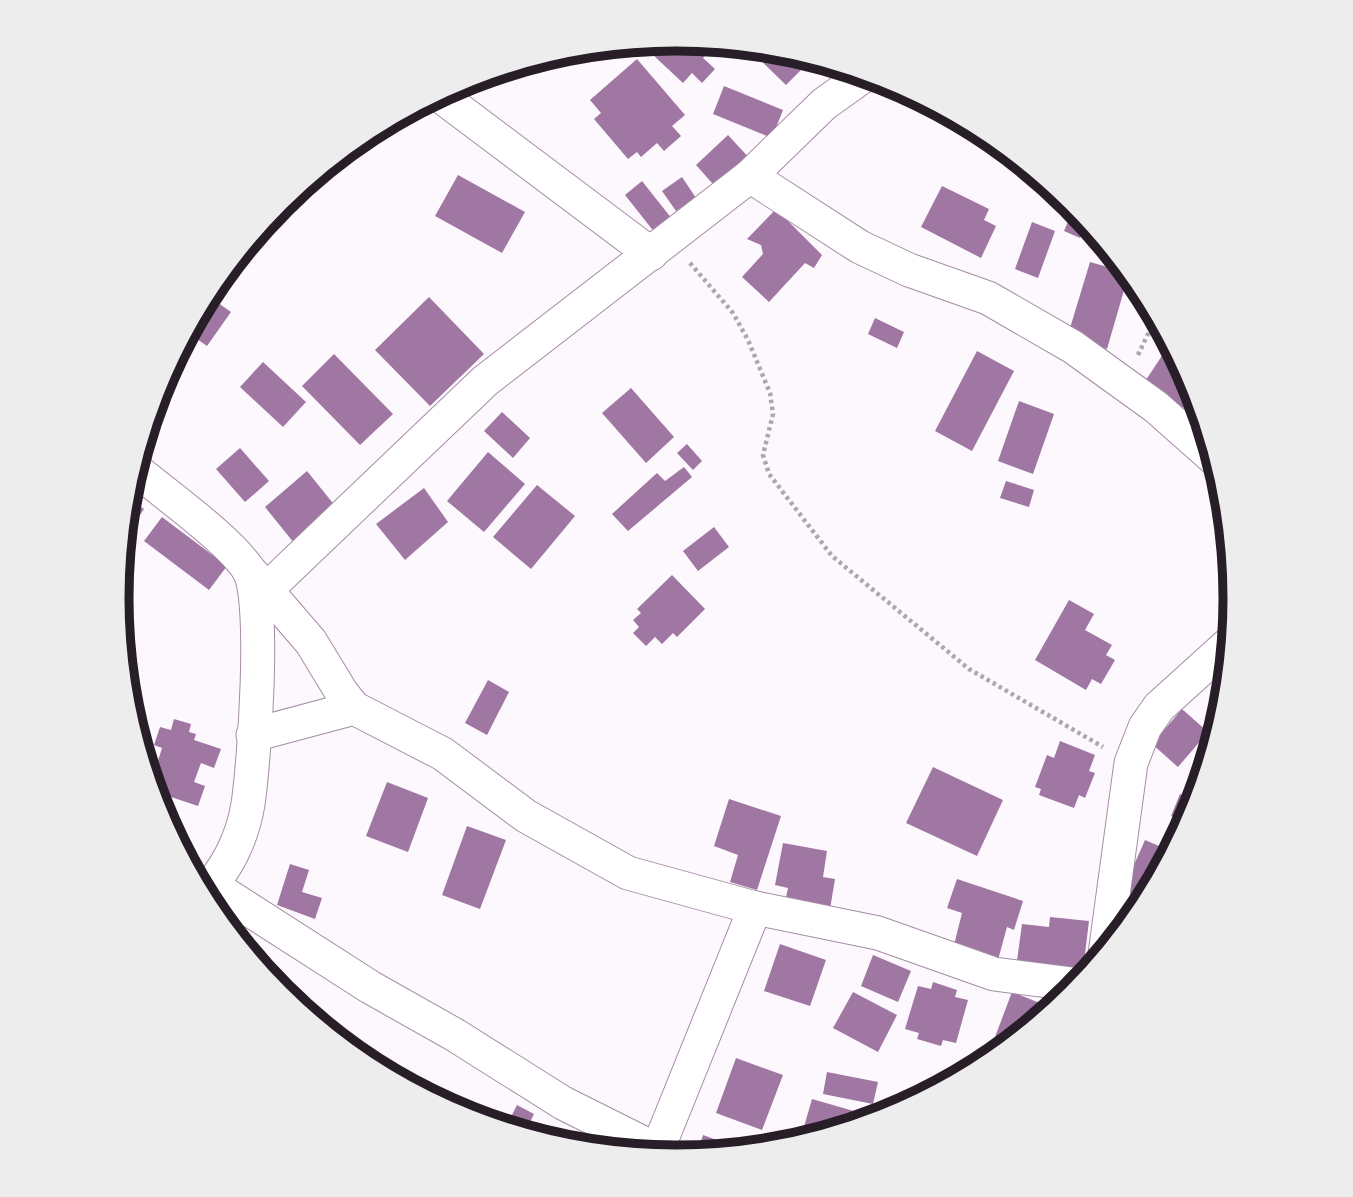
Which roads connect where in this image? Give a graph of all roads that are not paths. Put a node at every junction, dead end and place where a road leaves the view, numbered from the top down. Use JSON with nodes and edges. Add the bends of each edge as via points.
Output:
{"nodes":[{"id":1,"x":856,"y":81,"type":"edge"},
{"id":2,"x":448,"y":101,"type":"edge"},
{"id":3,"x":750,"y":176,"type":"junction"},
{"id":4,"x":659,"y":247,"type":"junction"},
{"id":5,"x":1204,"y":450,"type":"edge"},
{"id":6,"x":143,"y":475,"type":"edge"},
{"id":7,"x":257,"y":580,"type":"junction"},
{"id":8,"x":1222,"y":650,"type":"edge"},
{"id":9,"x":354,"y":708,"type":"junction"},
{"id":10,"x":253,"y":735,"type":"junction"},
{"id":11,"x":209,"y":884,"type":"edge"},
{"id":12,"x":216,"y":895,"type":"edge"},
{"id":13,"x":755,"y":908,"type":"junction"},
{"id":14,"x":1107,"y":936,"type":"edge"},
{"id":15,"x":1067,"y":983,"type":"edge"},
{"id":16,"x":641,"y":1145,"type":"edge"},
{"id":17,"x":659,"y":1146,"type":"edge"}],
"edges":[{"from":1,"to":3,"type":"street","via":[[824,104]]},
{"from":2,"to":4,"type":"street"},
{"from":3,"to":4,"type":"street"},
{"from":3,"to":5,"type":"street","via":[[860,247],[988,298],[1073,347],[1125,383]]},
{"from":4,"to":7,"type":"street","via":[[485,381]]},
{"from":6,"to":7,"type":"street","via":[[215,535]]},
{"from":7,"to":9,"type":"street","via":[[311,642]]},
{"from":7,"to":10,"type":"street"},
{"from":8,"to":14,"type":"street","via":[[1159,707],[1145,727],[1131,764]]},
{"from":9,"to":10,"type":"street"},
{"from":9,"to":13,"type":"street","via":[[443,754],[526,816],[628,873]]},
{"from":10,"to":11,"type":"street","via":[[248,805],[238,838]]},
{"from":12,"to":16,"type":"street"},
{"from":13,"to":15,"type":"street","via":[[878,933],[994,974]]},
{"from":13,"to":17,"type":"street"}]}
